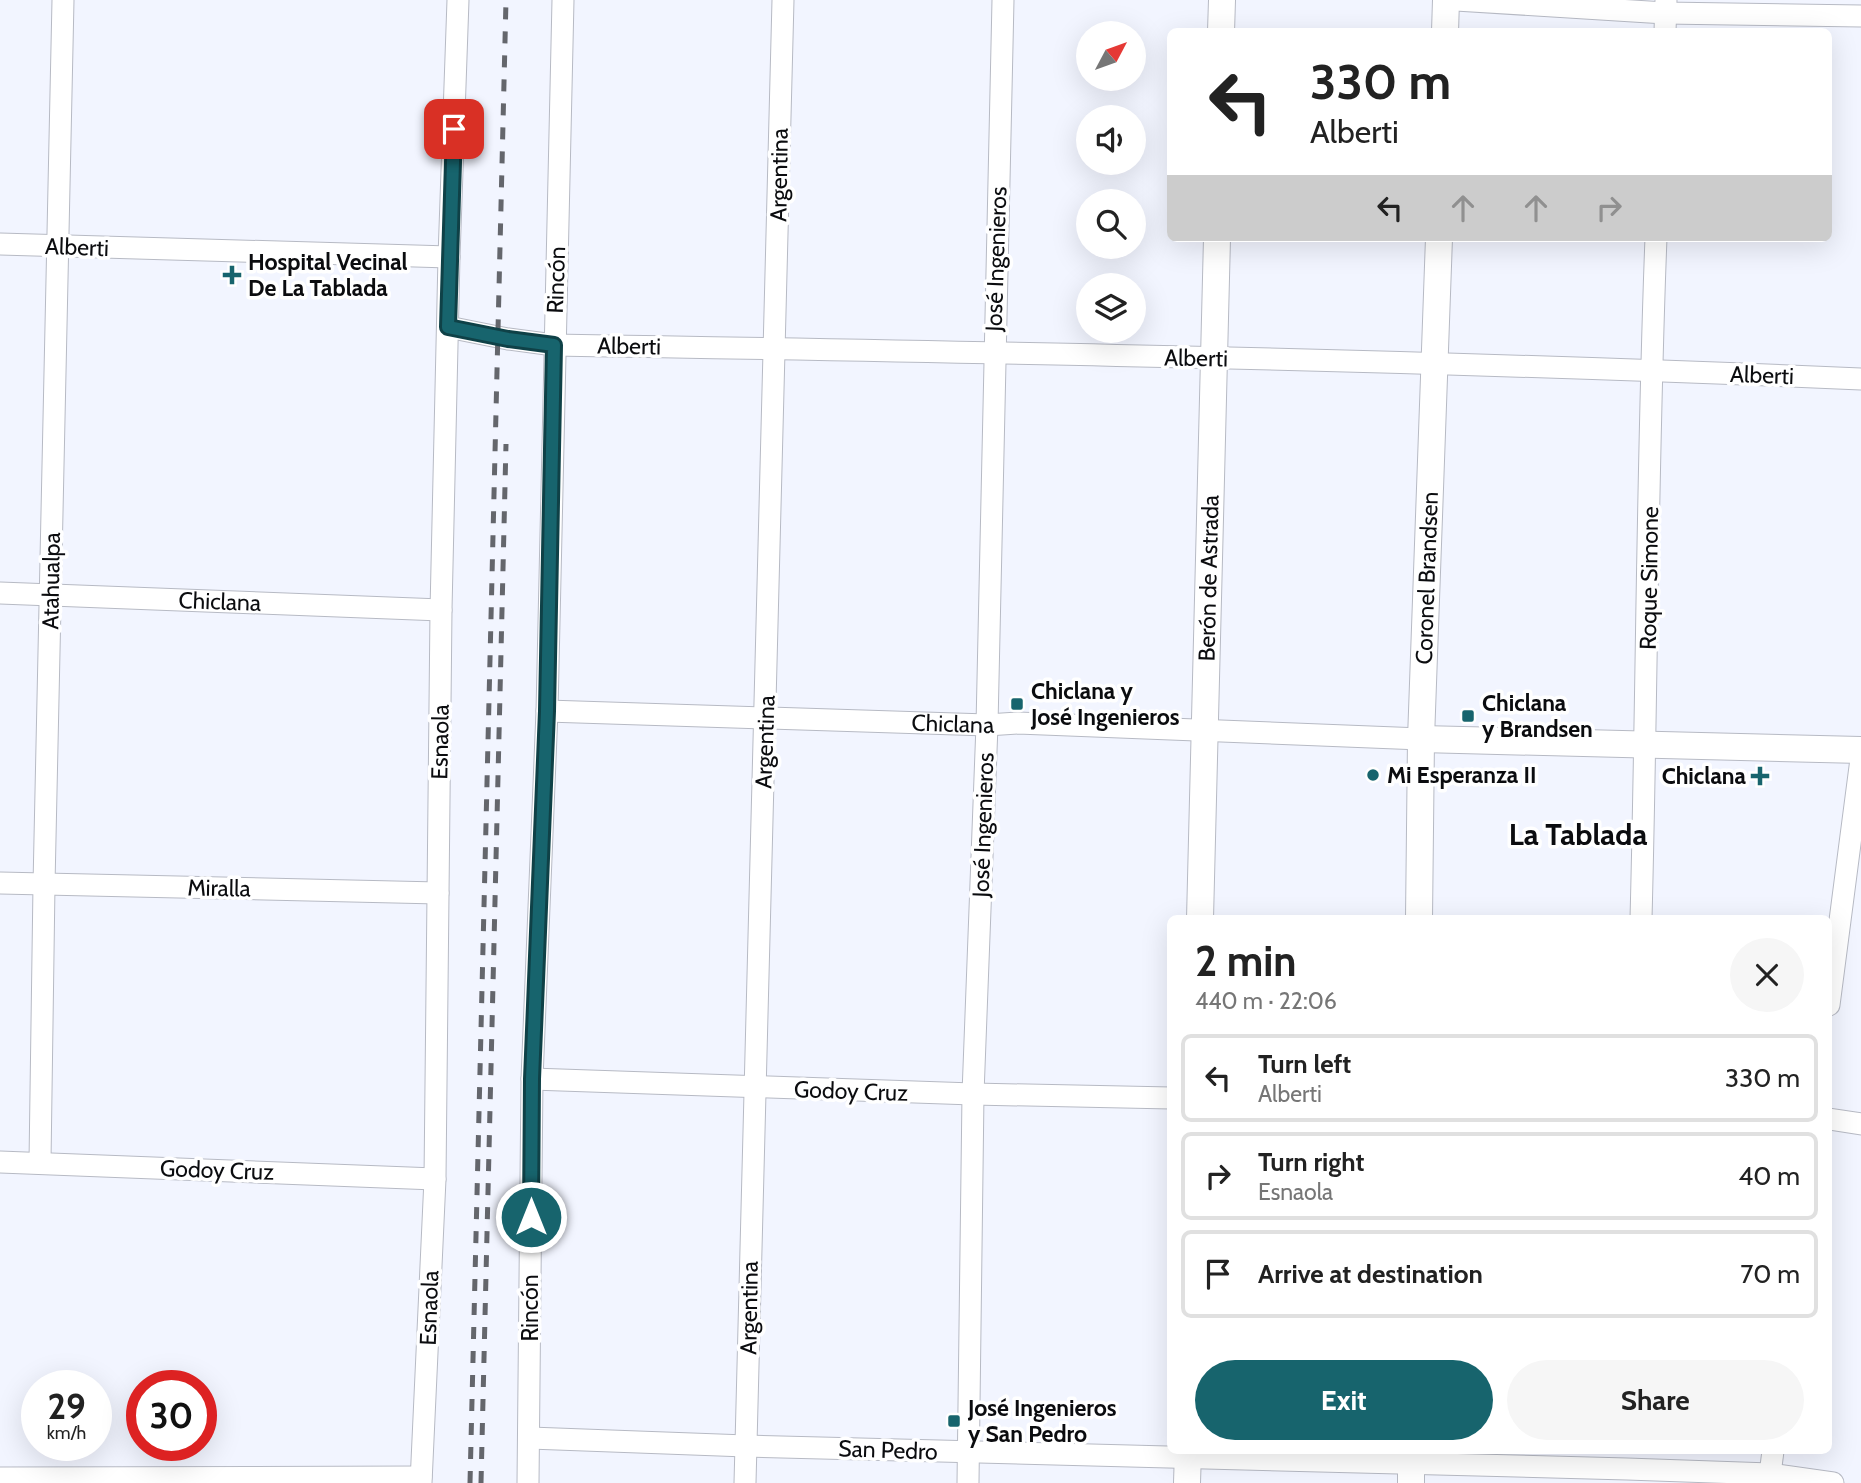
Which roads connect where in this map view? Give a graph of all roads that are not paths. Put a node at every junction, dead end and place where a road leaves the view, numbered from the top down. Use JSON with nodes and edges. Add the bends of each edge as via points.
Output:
{"nodes":[{"id":1,"x":63,"y":0,"type":"edge"},
{"id":2,"x":458,"y":0,"type":"edge"},
{"id":3,"x":563,"y":0,"type":"edge"},
{"id":4,"x":783,"y":0,"type":"edge"},
{"id":5,"x":1003,"y":0,"type":"edge"},
{"id":6,"x":1222,"y":0,"type":"edge"},
{"id":7,"x":1446,"y":0,"type":"edge"},
{"id":8,"x":1456,"y":0,"type":"edge"},
{"id":9,"x":1665,"y":15,"type":"edge"},
{"id":10,"x":1861,"y":16,"type":"edge"},
{"id":11,"x":1221,"y":28,"type":"edge"},
{"id":12,"x":1445,"y":28,"type":"edge"},
{"id":13,"x":1217,"y":242,"type":"edge"},
{"id":14,"x":1439,"y":242,"type":"edge"},
{"id":15,"x":1656,"y":242,"type":"edge"},
{"id":16,"x":0,"y":244,"type":"edge"},
{"id":17,"x":58,"y":247,"type":"junction"},
{"id":18,"x":449,"y":257,"type":"junction"},
{"id":19,"x":448,"y":327,"type":"junction"},
{"id":20,"x":554,"y":345,"type":"junction"},
{"id":21,"x":775,"y":349,"type":"junction"},
{"id":22,"x":993,"y":353,"type":"junction"},
{"id":23,"x":1215,"y":358,"type":"junction"},
{"id":24,"x":1435,"y":365,"type":"junction"},
{"id":25,"x":1651,"y":370,"type":"junction"},
{"id":26,"x":1861,"y":379,"type":"edge"},
{"id":27,"x":0,"y":593,"type":"edge"},
{"id":28,"x":51,"y":594,"type":"junction"},
{"id":29,"x":441,"y":610,"type":"junction"},
{"id":30,"x":547,"y":711,"type":"junction"},
{"id":31,"x":765,"y":719,"type":"junction"},
{"id":32,"x":987,"y":724,"type":"junction"},
{"id":33,"x":1205,"y":730,"type":"junction"},
{"id":34,"x":1420,"y":739,"type":"junction"},
{"id":35,"x":1646,"y":743,"type":"junction"},
{"id":36,"x":1861,"y":750,"type":"edge"},
{"id":37,"x":1861,"y":759,"type":"edge"},
{"id":38,"x":0,"y":883,"type":"edge"},
{"id":39,"x":44,"y":885,"type":"junction"},
{"id":40,"x":438,"y":893,"type":"junction"},
{"id":41,"x":1200,"y":915,"type":"edge"},
{"id":42,"x":1419,"y":915,"type":"edge"},
{"id":43,"x":1641,"y":915,"type":"edge"},
{"id":44,"x":1832,"y":982,"type":"edge"},
{"id":45,"x":532,"y":1079,"type":"junction"},
{"id":46,"x":754,"y":1088,"type":"junction"},
{"id":47,"x":973,"y":1094,"type":"junction"},
{"id":48,"x":1167,"y":1098,"type":"edge"},
{"id":49,"x":1832,"y":1119,"type":"edge"},
{"id":50,"x":1861,"y":1124,"type":"edge"},
{"id":51,"x":0,"y":1162,"type":"edge"},
{"id":52,"x":40,"y":1162,"type":"junction"},
{"id":53,"x":435,"y":1179,"type":"junction"},
{"id":54,"x":530,"y":1438,"type":"junction"},
{"id":55,"x":746,"y":1446,"type":"junction"},
{"id":56,"x":969,"y":1452,"type":"junction"},
{"id":57,"x":1773,"y":1454,"type":"edge"},
{"id":58,"x":1187,"y":1464,"type":"edge"},
{"id":59,"x":1411,"y":1465,"type":"edge"},
{"id":60,"x":1627,"y":1468,"type":"edge"},
{"id":61,"x":1770,"y":1474,"type":"junction"},
{"id":62,"x":0,"y":1478,"type":"edge"},
{"id":63,"x":421,"y":1480,"type":"edge"},
{"id":64,"x":25,"y":1481,"type":"edge"},
{"id":65,"x":528,"y":1483,"type":"edge"},
{"id":66,"x":745,"y":1483,"type":"edge"},
{"id":67,"x":968,"y":1483,"type":"edge"},
{"id":68,"x":1833,"y":1483,"type":"edge"}],
"edges":[{"from":1,"to":17,"type":"street","name":"Atahualpa"},
{"from":2,"to":18,"type":"street","name":"Esnaola"},
{"from":3,"to":20,"type":"street","name":"Rincón"},
{"from":4,"to":21,"type":"street","name":"Argentina"},
{"from":5,"to":22,"type":"street","name":"José Ingenieros"},
{"from":6,"to":11,"type":"street"},
{"from":7,"to":12,"type":"street"},
{"from":8,"to":9,"type":"street"},
{"from":9,"to":10,"type":"street"},
{"from":13,"to":23,"type":"street","name":"Berón de Astrada"},
{"from":14,"to":24,"type":"street","name":"Coronel Brandsen"},
{"from":15,"to":25,"type":"street","name":"Roque Simone"},
{"from":16,"to":17,"type":"street","name":"Alberti"},
{"from":17,"to":18,"type":"street","name":"Alberti"},
{"from":17,"to":28,"type":"street","name":"Atahualpa"},
{"from":18,"to":19,"type":"street","name":"Esnaola"},
{"from":19,"to":20,"type":"street","name":"Alberti"},
{"from":19,"to":29,"type":"street","name":"Esnaola"},
{"from":20,"to":21,"type":"street","name":"Alberti"},
{"from":20,"to":30,"type":"street","name":"Rincón"},
{"from":21,"to":22,"type":"street","name":"Alberti"},
{"from":21,"to":31,"type":"street","name":"Argentina"},
{"from":22,"to":23,"type":"street","name":"Alberti"},
{"from":22,"to":32,"type":"street","name":"José Ingenieros"},
{"from":23,"to":24,"type":"street","name":"Alberti"},
{"from":23,"to":33,"type":"street","name":"Berón de Astrada"},
{"from":24,"to":25,"type":"street","name":"Alberti"},
{"from":24,"to":34,"type":"street","name":"Coronel Brandsen"},
{"from":25,"to":26,"type":"street","name":"Alberti"},
{"from":25,"to":35,"type":"street","name":"Roque Simone"},
{"from":27,"to":28,"type":"street","name":"Chiclana"},
{"from":28,"to":29,"type":"street","name":"Chiclana"},
{"from":28,"to":39,"type":"street","name":"Atahualpa"},
{"from":29,"to":40,"type":"street","name":"Esnaola"},
{"from":30,"to":31,"type":"street","name":"Chiclana"},
{"from":30,"to":45,"type":"street","name":"Rincón"},
{"from":31,"to":32,"type":"street","name":"Chiclana"},
{"from":31,"to":46,"type":"street","name":"Argentina"},
{"from":32,"to":33,"type":"street","name":"Chiclana"},
{"from":32,"to":47,"type":"street","name":"José Ingenieros"},
{"from":33,"to":34,"type":"street","name":"Chiclana"},
{"from":33,"to":41,"type":"street","name":"Berón de Astrada"},
{"from":34,"to":35,"type":"street","name":"Chiclana"},
{"from":34,"to":42,"type":"street","name":"Coronel Brandsen"},
{"from":35,"to":36,"type":"street","name":"Chiclana"},
{"from":35,"to":43,"type":"street","name":"Roque Simone"},
{"from":37,"to":44,"type":"street"},
{"from":38,"to":39,"type":"street","name":"Miralla"},
{"from":39,"to":40,"type":"street","name":"Miralla"},
{"from":39,"to":52,"type":"street","name":"Atahualpa"},
{"from":40,"to":53,"type":"street","name":"Esnaola"},
{"from":45,"to":46,"type":"street","name":"Godoy Cruz"},
{"from":45,"to":54,"type":"street","name":"Rincón"},
{"from":46,"to":47,"type":"street","name":"Godoy Cruz"},
{"from":46,"to":55,"type":"street","name":"Argentina"},
{"from":47,"to":48,"type":"street","name":"Godoy Cruz"},
{"from":47,"to":56,"type":"street","name":"José Ingenieros"},
{"from":49,"to":50,"type":"street"},
{"from":51,"to":52,"type":"street","name":"Godoy Cruz"},
{"from":52,"to":53,"type":"street","name":"Godoy Cruz"},
{"from":53,"to":63,"type":"street","name":"Esnaola"},
{"from":54,"to":55,"type":"street","name":"San Pedro"},
{"from":54,"to":65,"type":"street","name":"Rincón"},
{"from":55,"to":56,"type":"street","name":"San Pedro"},
{"from":55,"to":66,"type":"street","name":"Argentina"},
{"from":56,"to":58,"type":"street","name":"San Pedro"},
{"from":56,"to":67,"type":"street","name":"José Ingenieros"},
{"from":57,"to":61,"type":"street"},
{"from":58,"to":59,"type":"street","name":"San Pedro"},
{"from":59,"to":60,"type":"street","name":"San Pedro"},
{"from":60,"to":61,"type":"street","name":"San Pedro"},
{"from":61,"to":68,"type":"street","name":"San Pedro"},
{"from":62,"to":64,"type":"street"},
{"from":63,"to":64,"type":"street"}]}
